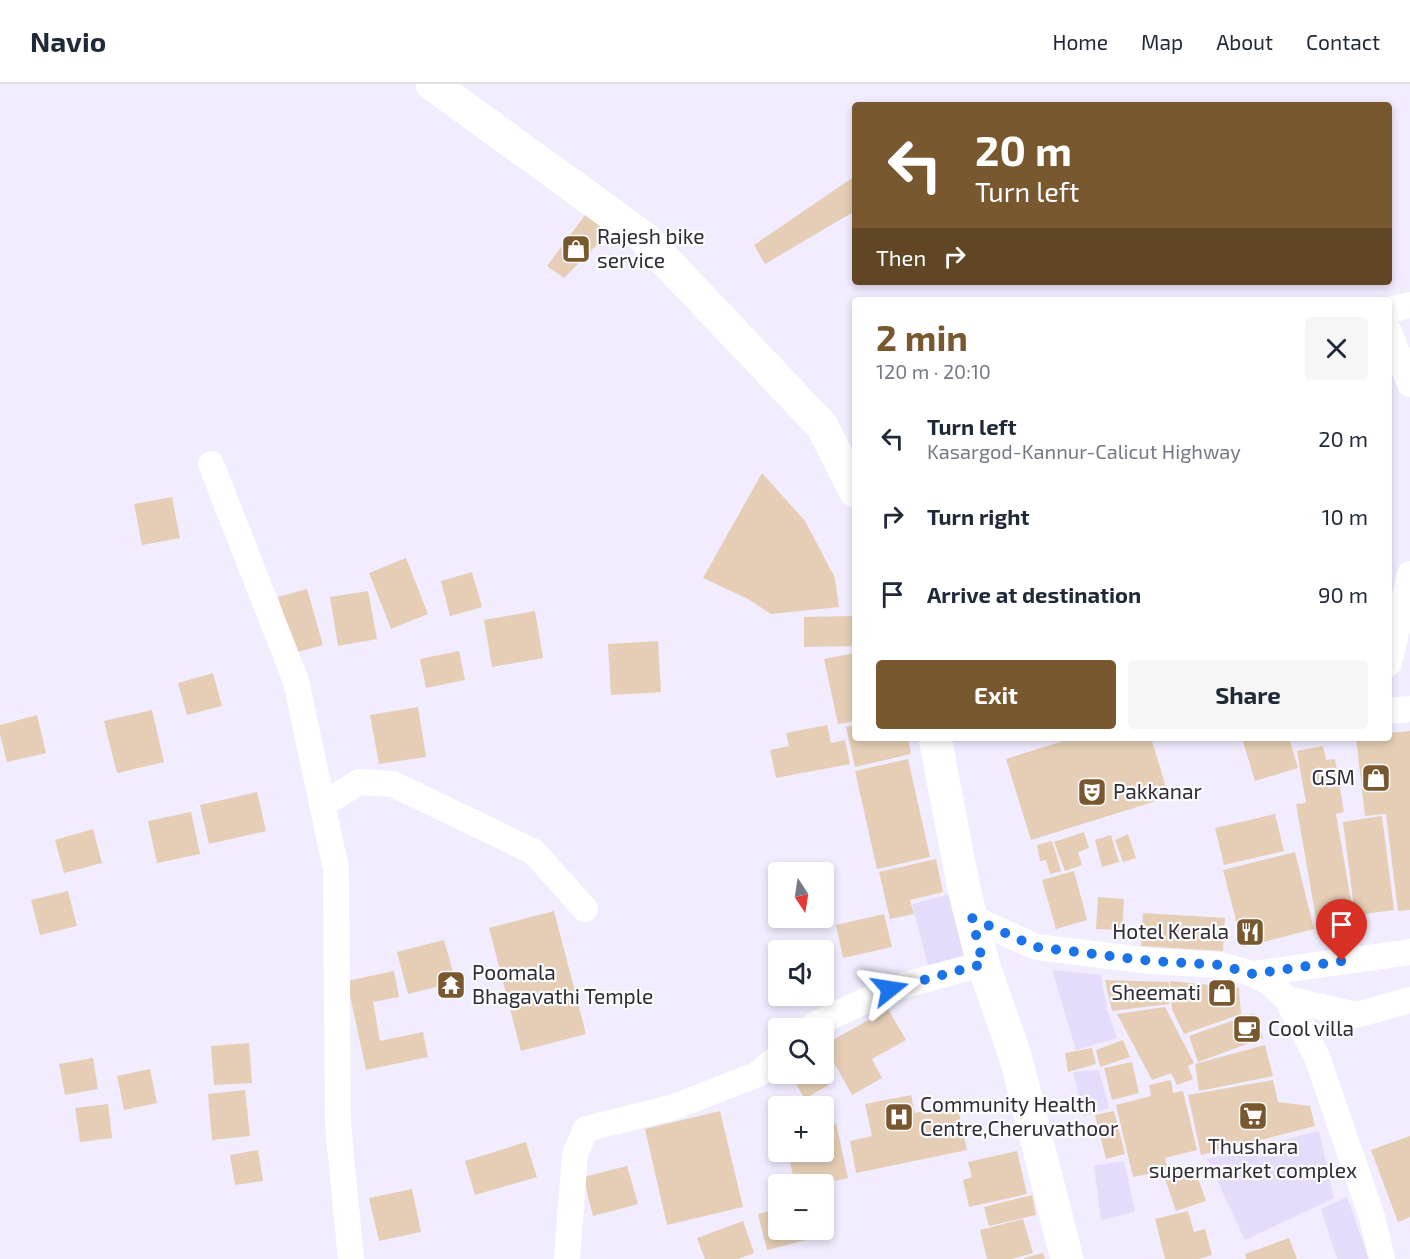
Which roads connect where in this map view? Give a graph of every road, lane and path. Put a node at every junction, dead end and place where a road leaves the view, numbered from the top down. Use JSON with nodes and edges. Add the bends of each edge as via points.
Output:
{"nodes":[{"id":1,"x":432,"y":84,"type":"edge"},
{"id":2,"x":1410,"y":304,"type":"edge"},
{"id":3,"x":1392,"y":309,"type":"edge"},
{"id":4,"x":1392,"y":339,"type":"edge"},
{"id":5,"x":1410,"y":384,"type":"edge"},
{"id":6,"x":211,"y":464,"type":"dead end"},
{"id":7,"x":852,"y":484,"type":"edge"},
{"id":8,"x":1410,"y":574,"type":"edge"},
{"id":9,"x":1392,"y":650,"type":"edge"},
{"id":10,"x":1410,"y":709,"type":"edge"},
{"id":11,"x":1392,"y":711,"type":"edge"},
{"id":12,"x":936,"y":741,"type":"edge"},
{"id":13,"x":322,"y":805,"type":"junction"},
{"id":14,"x":585,"y":909,"type":"dead end"},
{"id":15,"x":972,"y":918,"type":"junction"},
{"id":16,"x":1410,"y":952,"type":"edge"},
{"id":17,"x":983,"y":964,"type":"junction"},
{"id":18,"x":1253,"y":974,"type":"junction"},
{"id":19,"x":1287,"y":999,"type":"junction"},
{"id":20,"x":1410,"y":1000,"type":"edge"},
{"id":21,"x":829,"y":1018,"type":"edge"},
{"id":22,"x":768,"y":1065,"type":"edge"},
{"id":23,"x":351,"y":1259,"type":"edge"},
{"id":24,"x":567,"y":1259,"type":"edge"},
{"id":25,"x":1068,"y":1259,"type":"edge"},
{"id":26,"x":1382,"y":1259,"type":"edge"}],
"edges":[{"from":1,"to":7,"type":"main road","via":[[643,237],[822,426]]},
{"from":2,"to":3,"type":"street"},
{"from":4,"to":5,"type":"street"},
{"from":6,"to":13,"type":"street","via":[[296,681]]},
{"from":8,"to":9,"type":"street"},
{"from":10,"to":11,"type":"street"},
{"from":12,"to":15,"type":"main road"},
{"from":13,"to":14,"type":"street","via":[[359,782],[393,783],[534,852]]},
{"from":13,"to":23,"type":"street","via":[[336,869],[338,1124]]},
{"from":15,"to":17,"type":"main road"},
{"from":15,"to":18,"type":"street","via":[[1036,947],[1220,965]]},
{"from":16,"to":18,"type":"street"},
{"from":17,"to":21,"type":"street","via":[[890,989]]},
{"from":17,"to":25,"type":"main road","via":[[1016,1055]]},
{"from":18,"to":19,"type":"street","via":[[1269,982]]},
{"from":19,"to":20,"type":"street","via":[[1356,1015]]},
{"from":19,"to":26,"type":"street","via":[[1317,1057],[1372,1217]]},
{"from":22,"to":24,"type":"street","via":[[758,1074],[674,1107],[586,1129],[575,1154]]}]}
